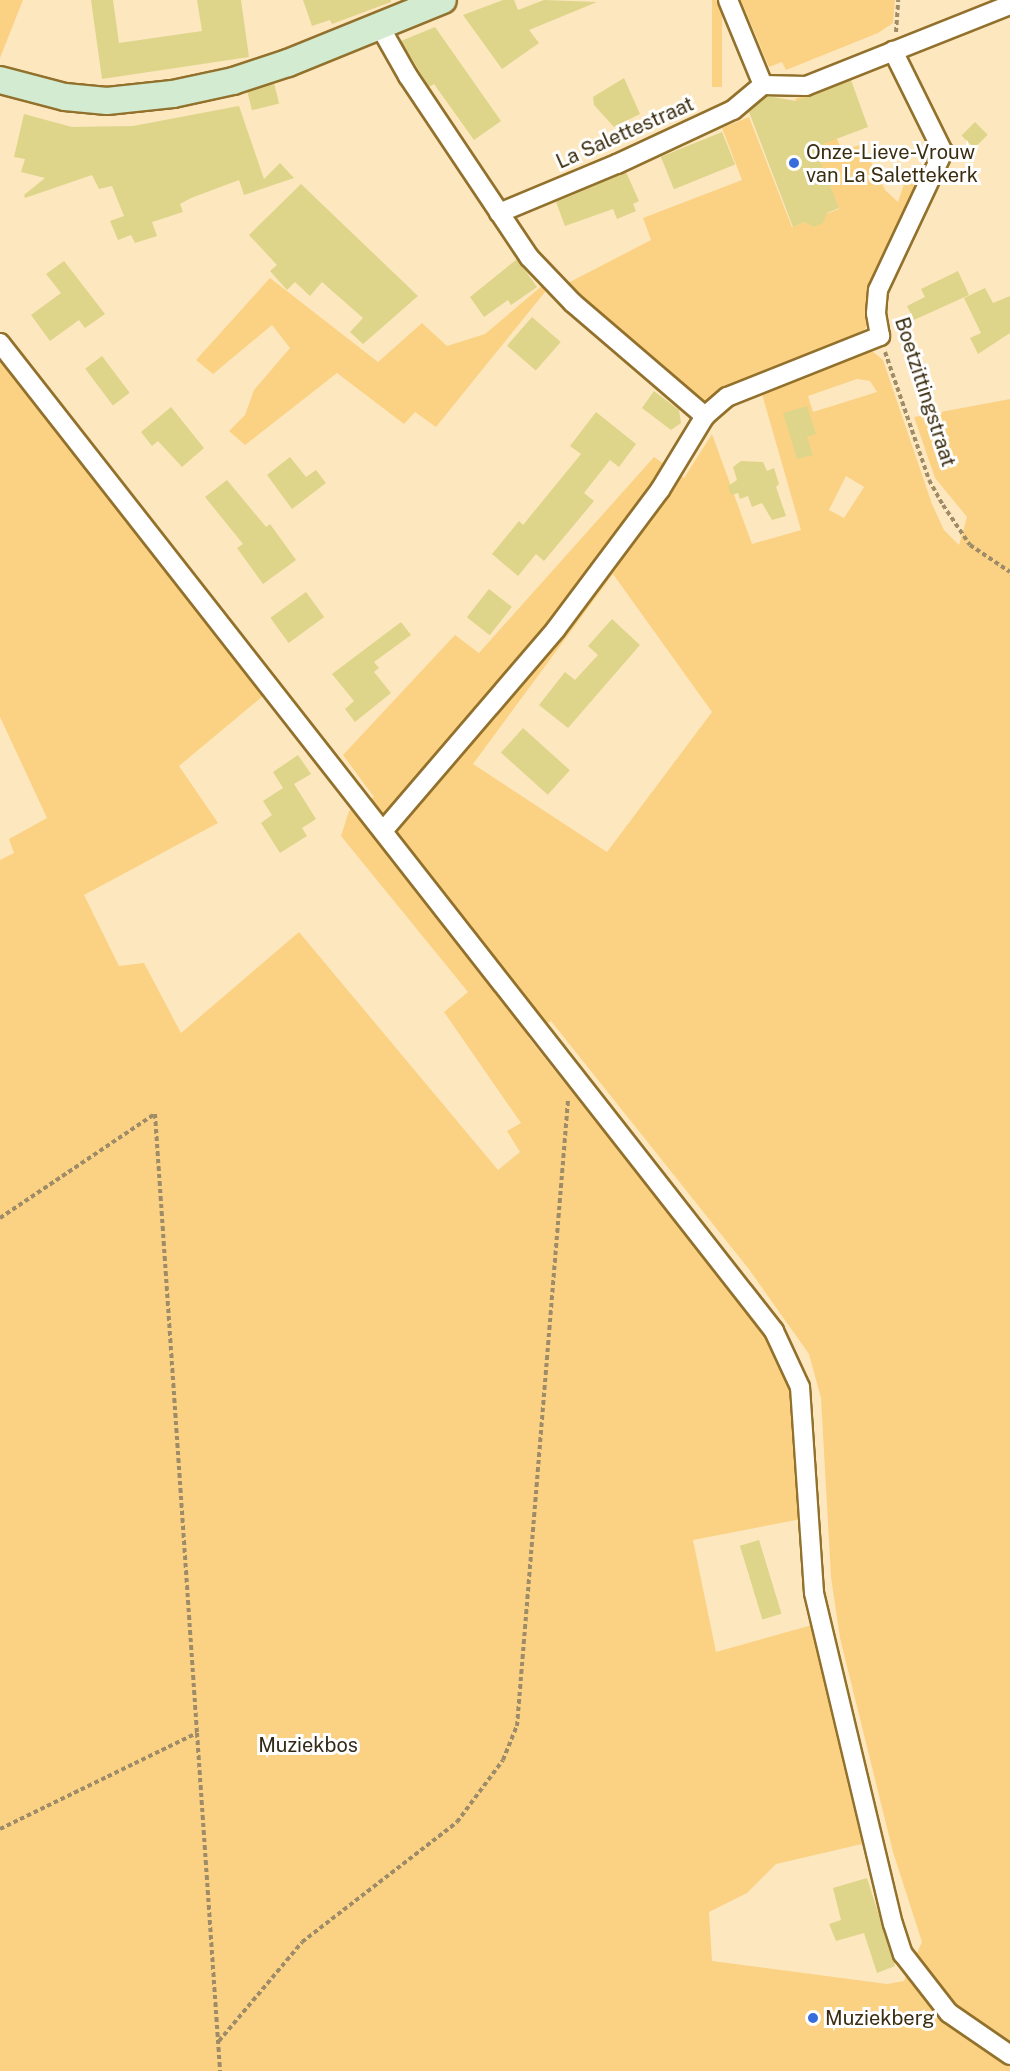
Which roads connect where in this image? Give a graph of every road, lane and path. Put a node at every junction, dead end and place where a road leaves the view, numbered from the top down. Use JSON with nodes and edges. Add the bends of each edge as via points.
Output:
{"nodes":[{"id":1,"x":443,"y":0,"type":"edge"},
{"id":2,"x":728,"y":0,"type":"edge"},
{"id":3,"x":898,"y":0,"type":"edge"},
{"id":4,"x":1010,"y":5,"type":"edge"},
{"id":5,"x":380,"y":25,"type":"junction"},
{"id":6,"x":893,"y":51,"type":"junction"},
{"id":7,"x":0,"y":80,"type":"edge"},
{"id":8,"x":763,"y":85,"type":"junction"},
{"id":9,"x":499,"y":213,"type":"junction"},
{"id":10,"x":880,"y":336,"type":"junction"},
{"id":11,"x":0,"y":343,"type":"edge"},
{"id":12,"x":705,"y":416,"type":"junction"},
{"id":13,"x":1010,"y":572,"type":"edge"},
{"id":14,"x":383,"y":831,"type":"junction"},
{"id":15,"x":570,"y":1071,"type":"junction"},
{"id":16,"x":0,"y":1218,"type":"edge"},
{"id":17,"x":197,"y":1733,"type":"junction"},
{"id":18,"x":0,"y":1829,"type":"edge"},
{"id":19,"x":219,"y":2041,"type":"junction"},
{"id":20,"x":1010,"y":2055,"type":"edge"},
{"id":21,"x":220,"y":2071,"type":"edge"}],
"edges":[{"from":1,"to":5,"type":"main road"},
{"from":2,"to":8,"type":"street"},
{"from":3,"to":6,"type":"path"},
{"from":4,"to":6,"type":"street"},
{"from":5,"to":7,"type":"main road","via":[[233,81],[151,97],[107,101],[65,97]]},
{"from":5,"to":9,"type":"street","via":[[408,76]]},
{"from":6,"to":8,"type":"street","via":[[806,86]]},
{"from":6,"to":10,"type":"street","name":"Boetzittingstraat","via":[[943,152],[878,290]]},
{"from":8,"to":9,"type":"street","name":"La Salettestraat","via":[[733,110]]},
{"from":9,"to":12,"type":"street","via":[[546,278]]},
{"from":10,"to":12,"type":"street","via":[[727,397]]},
{"from":10,"to":13,"type":"path","name":"Boetzittingstraat","via":[[929,480],[970,545]]},
{"from":11,"to":14,"type":"street"},
{"from":12,"to":14,"type":"street","via":[[660,490],[556,629]]},
{"from":14,"to":15,"type":"street"},
{"from":15,"to":19,"type":"path","via":[[517,1726],[502,1760],[457,1822],[302,1942]]},
{"from":15,"to":20,"type":"street","via":[[750,1298],[791,1363],[803,1412],[814,1593],[893,1924],[903,1953],[949,2013]]},
{"from":16,"to":17,"type":"path","via":[[155,1114]]},
{"from":17,"to":18,"type":"path"},
{"from":17,"to":19,"type":"path"},
{"from":19,"to":21,"type":"path"}]}
